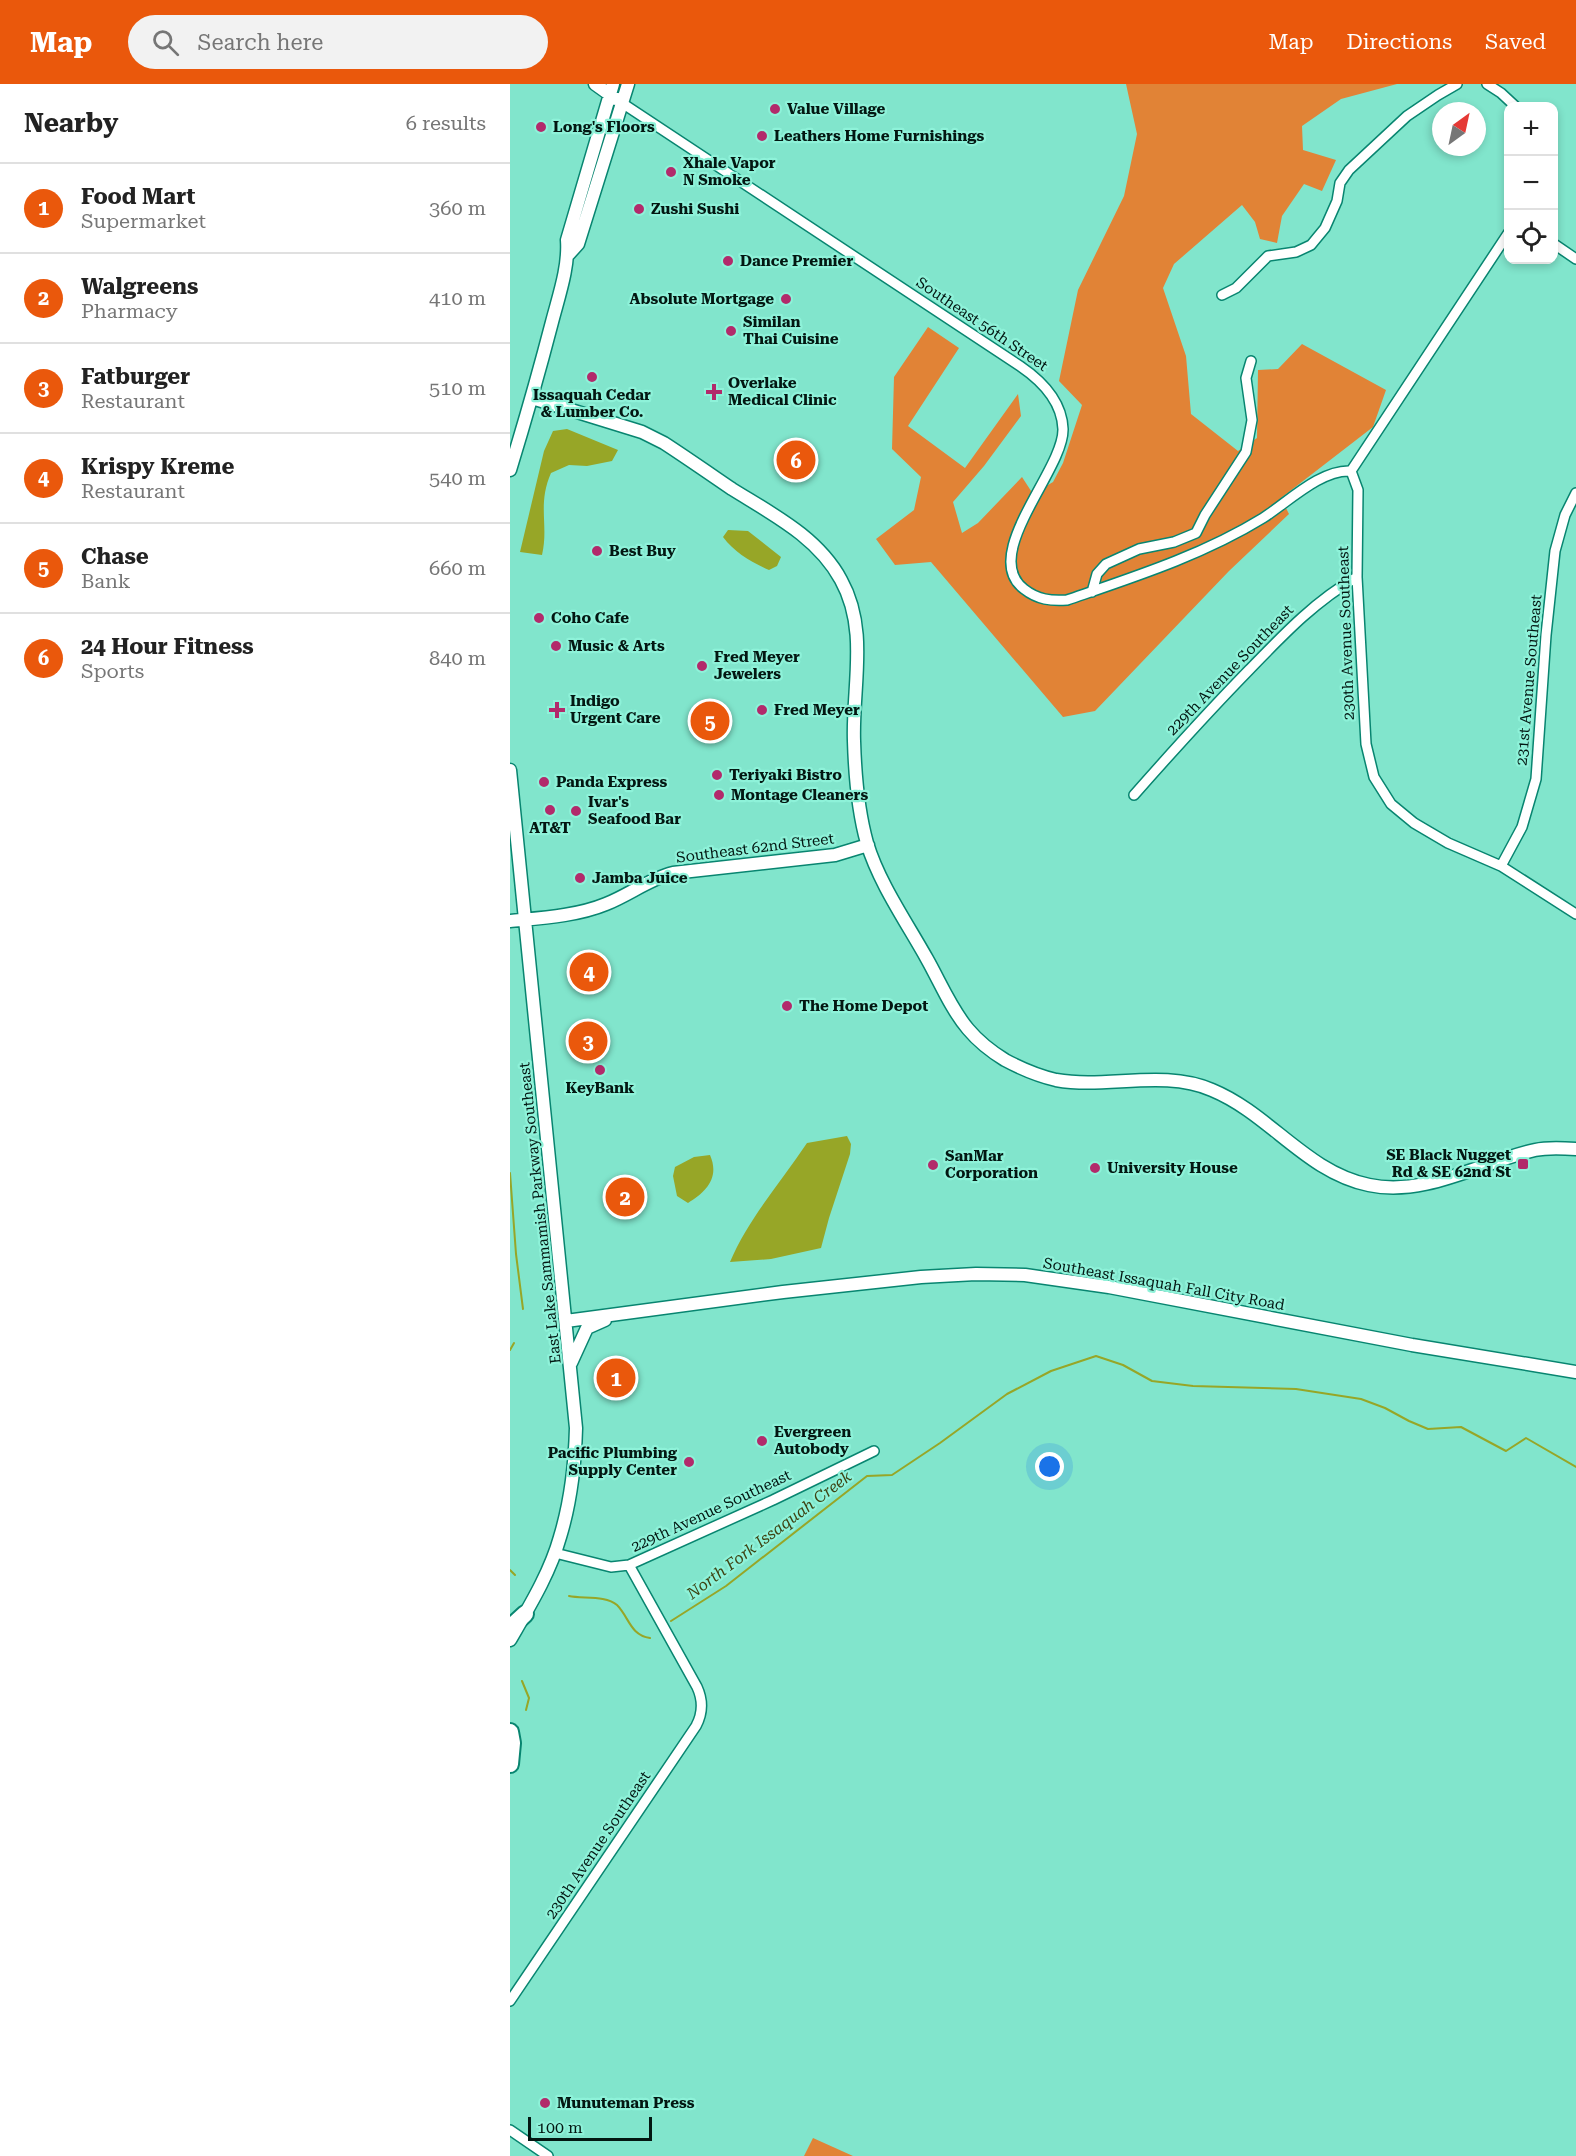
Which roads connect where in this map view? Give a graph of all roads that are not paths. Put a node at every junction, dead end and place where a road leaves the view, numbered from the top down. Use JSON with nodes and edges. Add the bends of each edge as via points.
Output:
{"nodes":[{"id":1,"x":594,"y":84,"type":"edge"},
{"id":2,"x":628,"y":84,"type":"edge"},
{"id":3,"x":1458,"y":84,"type":"edge"},
{"id":4,"x":1487,"y":84,"type":"edge"},
{"id":5,"x":612,"y":89,"type":"edge"},
{"id":6,"x":1511,"y":102,"type":"edge"},
{"id":7,"x":622,"y":103,"type":"junction"},
{"id":8,"x":1504,"y":240,"type":"edge"},
{"id":9,"x":1558,"y":247,"type":"edge"},
{"id":10,"x":568,"y":255,"type":"junction"},
{"id":11,"x":1576,"y":259,"type":"edge"},
{"id":12,"x":1222,"y":295,"type":"dead end"},
{"id":13,"x":1251,"y":361,"type":"dead end"},
{"id":14,"x":532,"y":398,"type":"junction"},
{"id":15,"x":510,"y":470,"type":"edge"},
{"id":16,"x":1351,"y":471,"type":"junction"},
{"id":17,"x":1576,"y":493,"type":"edge"},
{"id":18,"x":1357,"y":577,"type":"junction"},
{"id":19,"x":1092,"y":592,"type":"junction"},
{"id":20,"x":510,"y":770,"type":"edge"},
{"id":21,"x":1134,"y":795,"type":"dead end"},
{"id":22,"x":868,"y":845,"type":"junction"},
{"id":23,"x":1501,"y":866,"type":"junction"},
{"id":24,"x":1576,"y":914,"type":"edge"},
{"id":25,"x":525,"y":920,"type":"junction"},
{"id":26,"x":510,"y":921,"type":"edge"},
{"id":27,"x":1576,"y":1149,"type":"edge"},
{"id":28,"x":626,"y":1313,"type":"junction"},
{"id":29,"x":566,"y":1321,"type":"junction"},
{"id":30,"x":570,"y":1364,"type":"junction"},
{"id":31,"x":1576,"y":1372,"type":"edge"},
{"id":32,"x":874,"y":1451,"type":"dead end"},
{"id":33,"x":555,"y":1553,"type":"junction"},
{"id":34,"x":629,"y":1565,"type":"junction"},
{"id":35,"x":525,"y":1614,"type":"junction"},
{"id":36,"x":510,"y":1628,"type":"edge"},
{"id":37,"x":510,"y":1640,"type":"edge"},
{"id":38,"x":510,"y":1732,"type":"edge"},
{"id":39,"x":510,"y":1764,"type":"edge"},
{"id":40,"x":510,"y":2001,"type":"edge"},
{"id":41,"x":510,"y":2130,"type":"edge"},
{"id":42,"x":548,"y":2156,"type":"edge"}],
"edges":[{"from":1,"to":5,"type":"main road","name":"Southeast 56th Street"},
{"from":2,"to":7,"type":"main road"},
{"from":3,"to":12,"type":"street","via":[[1407,116],[1349,170],[1340,183],[1325,228],[1311,245],[1296,252],[1268,256],[1236,288]]},
{"from":4,"to":6,"type":"street"},
{"from":5,"to":7,"type":"main road","name":"Southeast 56th Street"},
{"from":5,"to":10,"type":"main road","via":[[567,240]]},
{"from":7,"to":10,"type":"main road","via":[[578,244]]},
{"from":7,"to":19,"type":"street","name":"Southeast 56th Street","via":[[1044,385],[1061,415],[1062,436],[1057,455],[1017,533],[1012,550],[1014,578],[1020,587],[1047,601]]},
{"from":8,"to":16,"type":"street"},
{"from":9,"to":11,"type":"street"},
{"from":10,"to":14,"type":"main road"},
{"from":13,"to":19,"type":"street","via":[[1246,378],[1252,420],[1246,452],[1196,533],[1139,549],[1106,564],[1097,574]]},
{"from":14,"to":15,"type":"main road"},
{"from":14,"to":22,"type":"main road","via":[[642,432],[664,443],[796,530],[831,564],[849,595],[856,620],[854,739]]},
{"from":16,"to":18,"type":"street","name":"230th Avenue Southeast","via":[[1358,490]]},
{"from":16,"to":19,"type":"street","name":"Southeast 56th Street","via":[[1339,470],[1321,478],[1264,517],[1184,558]]},
{"from":17,"to":23,"type":"street","name":"231st Avenue Southeast","via":[[1565,515],[1556,551],[1536,779],[1522,827]]},
{"from":18,"to":21,"type":"street","name":"229th Avenue Southeast","via":[[1294,624]]},
{"from":18,"to":23,"type":"street","name":"230th Avenue Southeast","via":[[1366,744],[1374,777],[1382,793],[1403,815],[1428,833]]},
{"from":20,"to":25,"type":"main road","name":"East Lake Sammamish Parkway Southeast"},
{"from":22,"to":25,"type":"main road","name":"Southeast 62nd Street","via":[[835,855],[673,873],[606,904]]},
{"from":22,"to":27,"type":"main road","via":[[880,874],[962,1021],[1004,1059],[1040,1075],[1080,1082],[1170,1080],[1205,1088],[1244,1108],[1323,1167],[1370,1185],[1427,1184],[1536,1150]]},
{"from":23,"to":24,"type":"street"},
{"from":25,"to":26,"type":"main road","name":"Southeast 62nd Street"},
{"from":25,"to":29,"type":"main road","name":"East Lake Sammamish Parkway Southeast"},
{"from":28,"to":29,"type":"main road","name":"Southeast Issaquah Fall City Road"},
{"from":28,"to":30,"type":"main road","via":[[587,1328]]},
{"from":28,"to":31,"type":"main road","name":"Southeast Issaquah Fall City Road","via":[[863,1283],[954,1275],[1025,1275]]},
{"from":29,"to":30,"type":"main road","name":"East Lake Sammamish Parkway Southeast"},
{"from":30,"to":33,"type":"main road","name":"East Lake Sammamish Parkway Southeast","via":[[575,1459],[566,1517]]},
{"from":32,"to":34,"type":"street","name":"229th Avenue Southeast"},
{"from":33,"to":34,"type":"street","name":"229th Avenue Southeast","via":[[611,1567]]},
{"from":33,"to":35,"type":"main road","name":"East Lake Sammamish Parkway Southeast"},
{"from":34,"to":40,"type":"street","name":"230th Avenue Southeast","via":[[697,1687],[702,1701],[700,1718]]},
{"from":35,"to":36,"type":"highway"},
{"from":35,"to":37,"type":"main road","name":"East Lake Sammamish Parkway Southeast"},
{"from":38,"to":39,"type":"highway"},
{"from":41,"to":42,"type":"street"}]}
